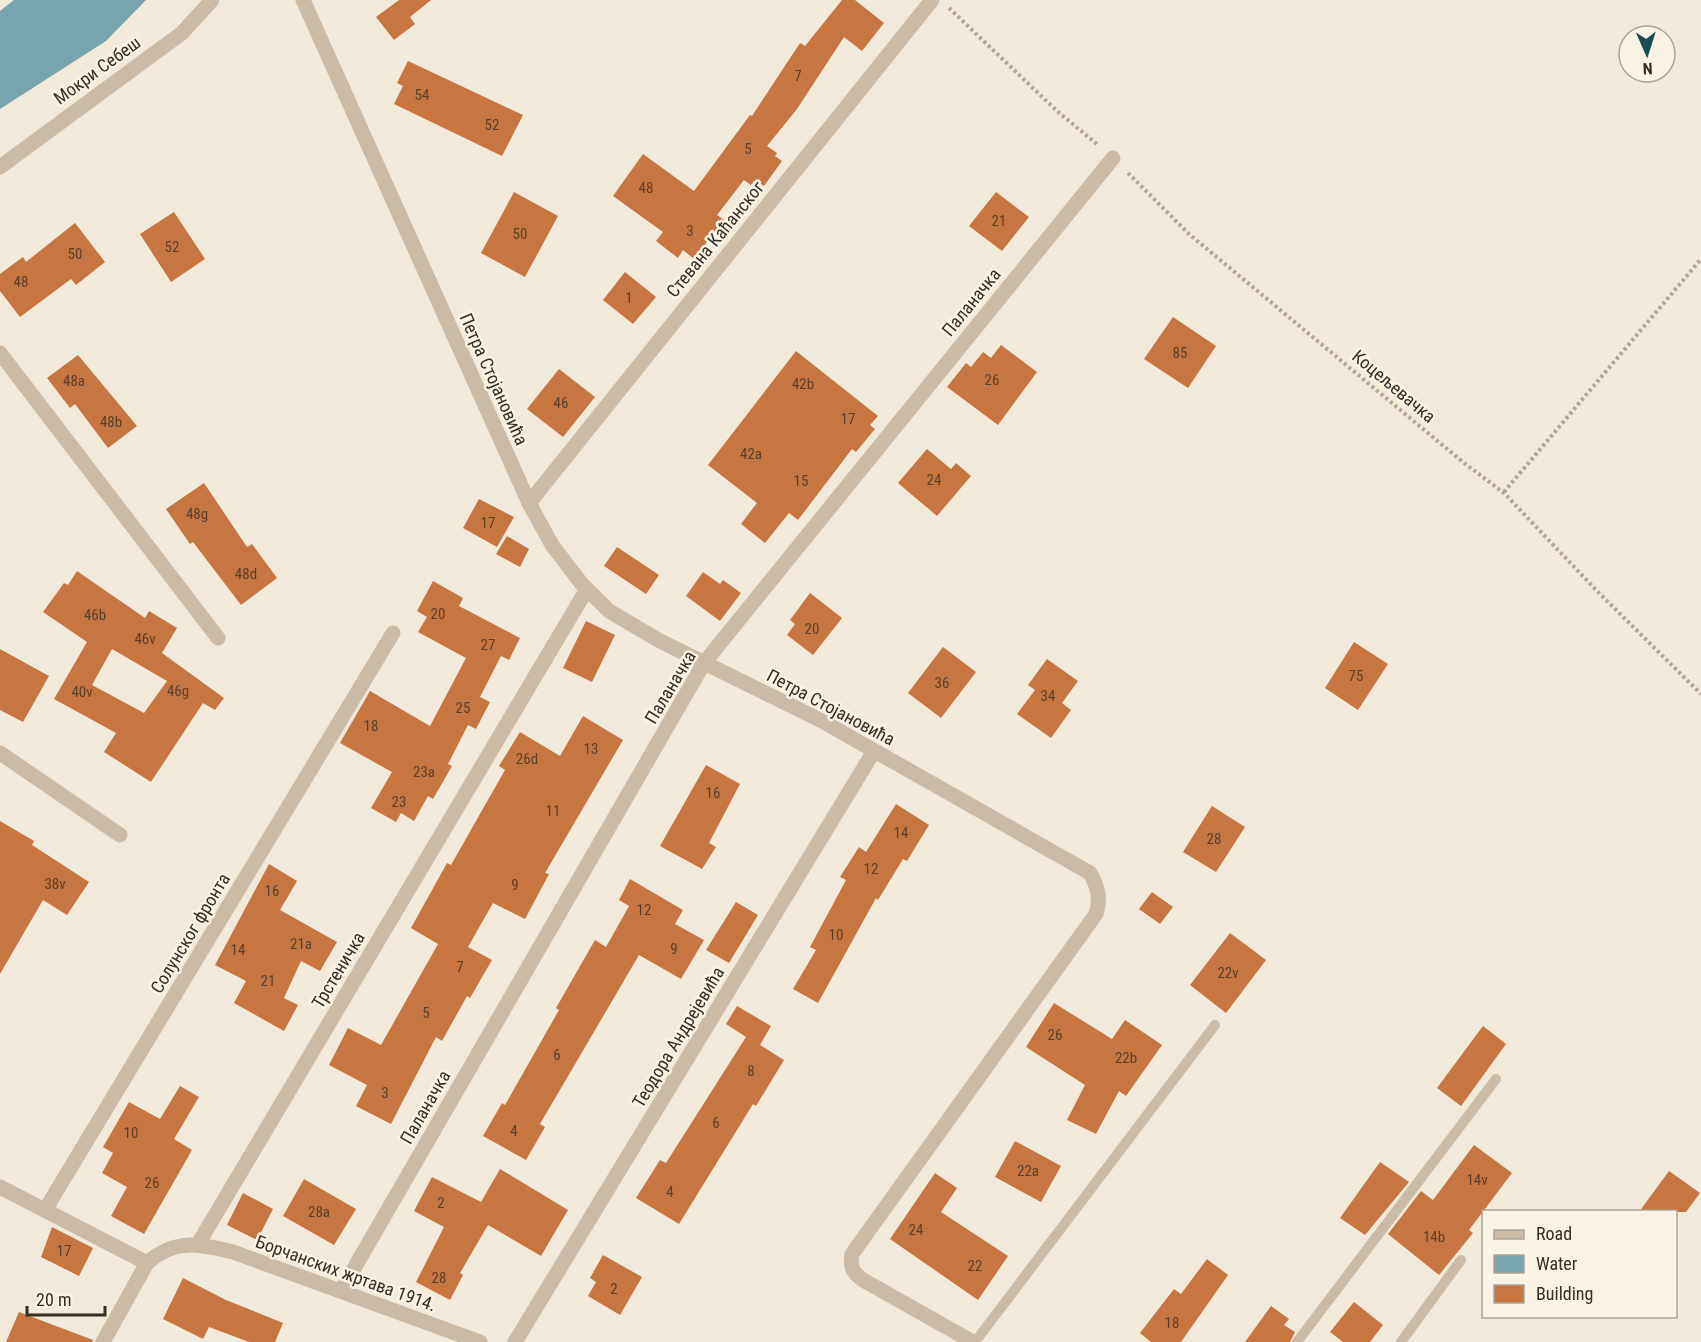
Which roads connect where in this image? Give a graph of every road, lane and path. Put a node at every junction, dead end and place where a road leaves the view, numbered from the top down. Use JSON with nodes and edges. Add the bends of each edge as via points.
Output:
{"nodes":[{"id":1,"x":212,"y":0,"type":"edge"},
{"id":2,"x":303,"y":0,"type":"edge"},
{"id":3,"x":939,"y":2,"type":"edge"},
{"id":4,"x":1113,"y":158,"type":"junction"},
{"id":5,"x":0,"y":167,"type":"edge"},
{"id":6,"x":1701,"y":259,"type":"edge"},
{"id":7,"x":0,"y":353,"type":"edge"},
{"id":8,"x":1504,"y":492,"type":"junction"},
{"id":9,"x":529,"y":503,"type":"junction"},
{"id":10,"x":587,"y":590,"type":"junction"},
{"id":11,"x":393,"y":633,"type":"dead end"},
{"id":12,"x":218,"y":638,"type":"dead end"},
{"id":13,"x":704,"y":663,"type":"junction"},
{"id":14,"x":1701,"y":694,"type":"edge"},
{"id":15,"x":874,"y":752,"type":"junction"},
{"id":16,"x":0,"y":753,"type":"edge"},
{"id":17,"x":120,"y":835,"type":"dead end"},
{"id":18,"x":1215,"y":1025,"type":"dead end"},
{"id":19,"x":1496,"y":1079,"type":"dead end"},
{"id":20,"x":0,"y":1187,"type":"edge"},
{"id":21,"x":45,"y":1210,"type":"junction"},
{"id":22,"x":198,"y":1244,"type":"junction"},
{"id":23,"x":1461,"y":1260,"type":"dead end"},
{"id":24,"x":147,"y":1263,"type":"junction"},
{"id":25,"x":341,"y":1291,"type":"junction"},
{"id":26,"x":103,"y":1342,"type":"edge"},
{"id":27,"x":480,"y":1342,"type":"edge"},
{"id":28,"x":515,"y":1342,"type":"edge"},
{"id":29,"x":974,"y":1342,"type":"edge"},
{"id":30,"x":1297,"y":1342,"type":"edge"},
{"id":31,"x":1401,"y":1342,"type":"edge"}],
"edges":[{"from":1,"to":5,"type":"street","name":"Мокри Себеш","via":[[182,33]]},
{"from":2,"to":9,"type":"street","name":"Петра Стојановића"},
{"from":3,"to":4,"type":"path","name":"Коцељевачка"},
{"from":3,"to":9,"type":"street","name":"Стевана Каћанског"},
{"from":4,"to":8,"type":"path","name":"Коцељевачка","via":[[1189,234]]},
{"from":4,"to":13,"type":"street","name":"Паланачка"},
{"from":6,"to":8,"type":"path"},
{"from":7,"to":12,"type":"street"},
{"from":8,"to":14,"type":"path","name":"Коцељевачка"},
{"from":9,"to":10,"type":"street","name":"Петра Стојановића","via":[[552,545]]},
{"from":10,"to":13,"type":"street","name":"Петра Стојановића","via":[[609,611]]},
{"from":10,"to":22,"type":"street","name":"Трстеничка"},
{"from":11,"to":21,"type":"street","name":"Солунског фронта"},
{"from":13,"to":15,"type":"street","name":"Петра Стојановића","via":[[822,721]]},
{"from":13,"to":25,"type":"street","name":"Паланачка"},
{"from":15,"to":28,"type":"street","name":"Теодора Андрејевића"},
{"from":15,"to":29,"type":"street","name":"Петра Стојановића","via":[[1090,873],[1098,894],[1096,914],[852,1254],[850,1266],[863,1280]]},
{"from":16,"to":17,"type":"street"},
{"from":18,"to":29,"type":"lane"},
{"from":19,"to":30,"type":"lane"},
{"from":20,"to":21,"type":"street"},
{"from":21,"to":24,"type":"street"},
{"from":22,"to":24,"type":"street","via":[[183,1243],[169,1248]]},
{"from":22,"to":25,"type":"street","name":"Борчанских жртава 1914.","via":[[233,1252]]},
{"from":23,"to":31,"type":"lane"},
{"from":24,"to":26,"type":"street"},
{"from":25,"to":27,"type":"street","name":"Борчанских жртава 1914."}]}
